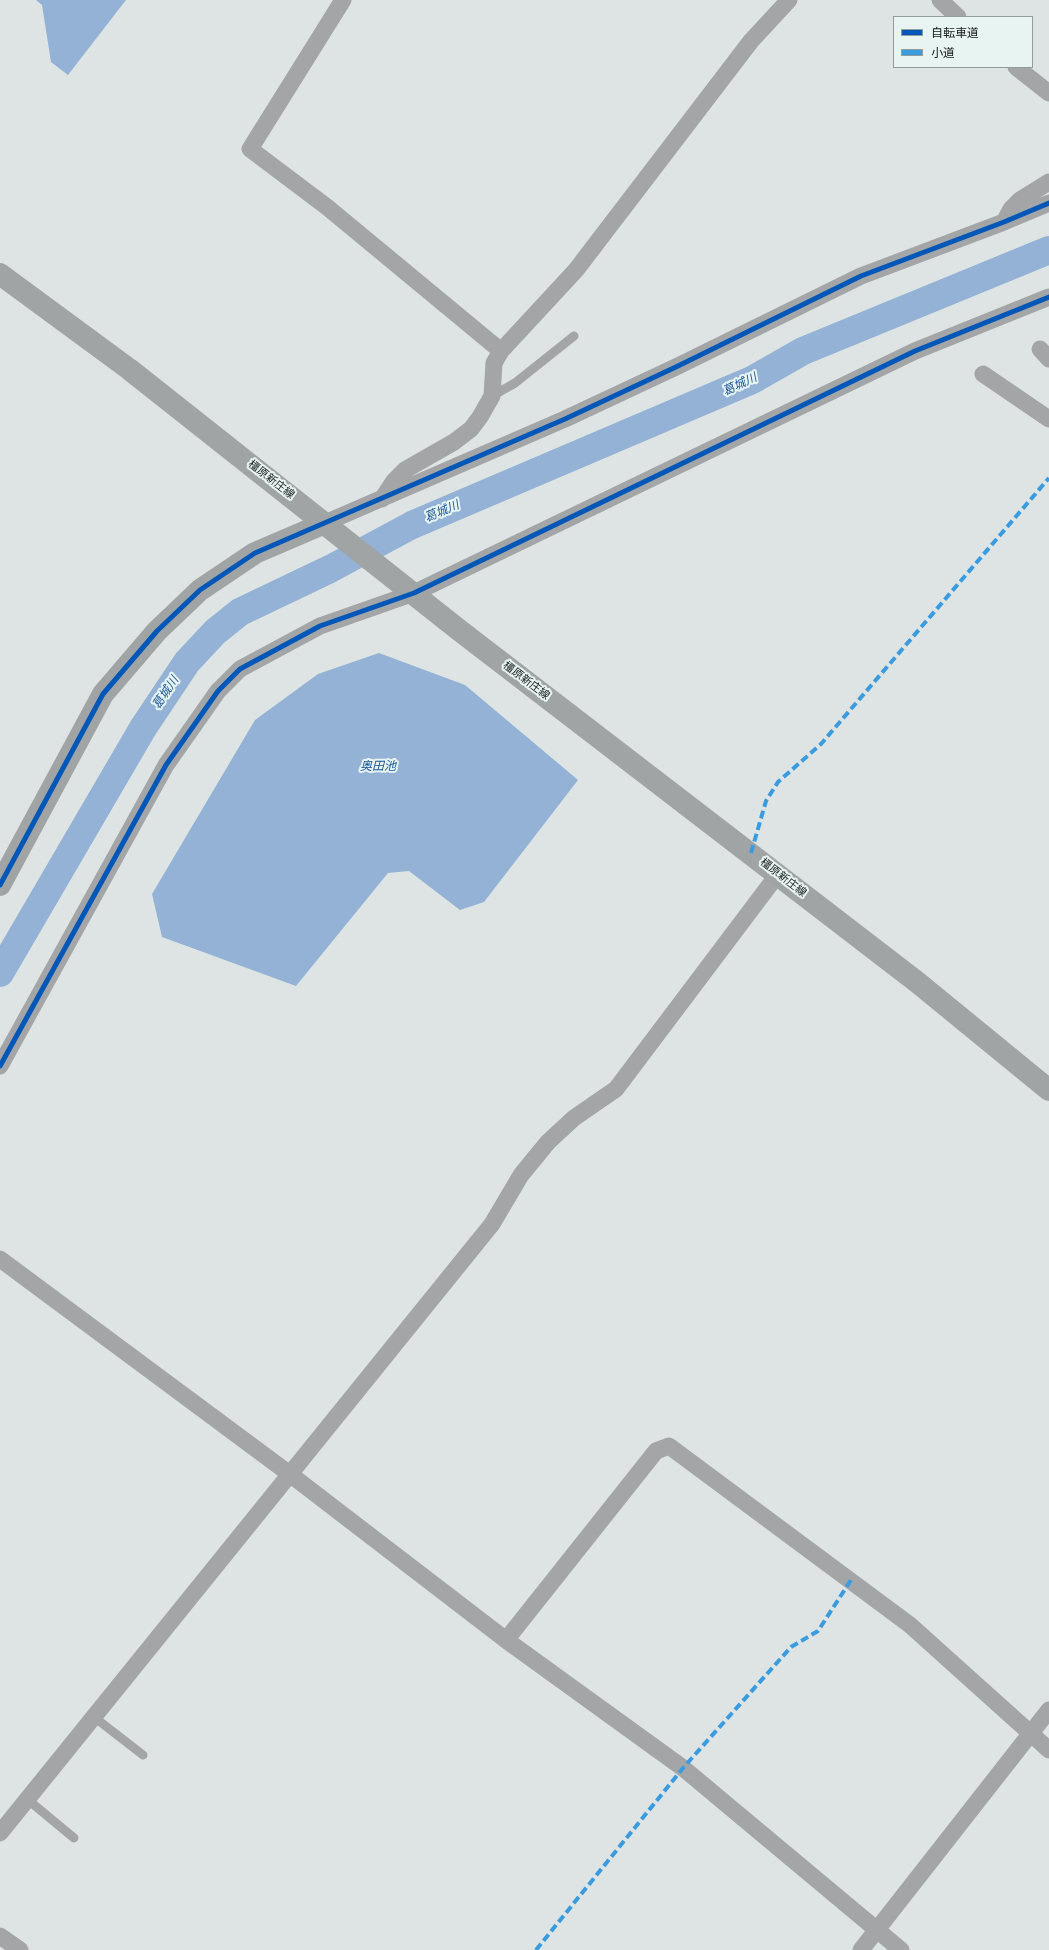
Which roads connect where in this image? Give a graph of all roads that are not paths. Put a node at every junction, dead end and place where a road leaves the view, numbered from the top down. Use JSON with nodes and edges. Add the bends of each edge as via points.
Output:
{"nodes":[{"id":1,"x":343,"y":0,"type":"edge"},
{"id":2,"x":789,"y":0,"type":"edge"},
{"id":3,"x":940,"y":0,"type":"edge"},
{"id":4,"x":957,"y":16,"type":"edge"},
{"id":5,"x":1017,"y":68,"type":"edge"},
{"id":6,"x":1049,"y":93,"type":"edge"},
{"id":7,"x":1049,"y":182,"type":"edge"},
{"id":8,"x":1049,"y":203,"type":"edge"},
{"id":9,"x":1004,"y":222,"type":"junction"},
{"id":10,"x":0,"y":274,"type":"edge"},
{"id":11,"x":1049,"y":297,"type":"edge"},
{"id":12,"x":574,"y":336,"type":"dead end"},
{"id":13,"x":501,"y":351,"type":"junction"},
{"id":14,"x":984,"y":374,"type":"dead end"},
{"id":15,"x":492,"y":396,"type":"junction"},
{"id":16,"x":1049,"y":419,"type":"edge"},
{"id":17,"x":382,"y":499,"type":"junction"},
{"id":18,"x":330,"y":526,"type":"junction"},
{"id":19,"x":414,"y":593,"type":"junction"},
{"id":20,"x":778,"y":874,"type":"junction"},
{"id":21,"x":0,"y":885,"type":"edge"},
{"id":22,"x":0,"y":1066,"type":"edge"},
{"id":23,"x":1049,"y":1090,"type":"edge"},
{"id":24,"x":0,"y":1259,"type":"edge"},
{"id":25,"x":291,"y":1475,"type":"junction"},
{"id":26,"x":506,"y":1640,"type":"junction"},
{"id":27,"x":1049,"y":1710,"type":"edge"},
{"id":28,"x":94,"y":1716,"type":"junction"},
{"id":29,"x":1029,"y":1734,"type":"junction"},
{"id":30,"x":1049,"y":1750,"type":"edge"},
{"id":31,"x":143,"y":1755,"type":"dead end"},
{"id":32,"x":27,"y":1800,"type":"junction"},
{"id":33,"x":0,"y":1833,"type":"edge"},
{"id":34,"x":74,"y":1838,"type":"dead end"},
{"id":35,"x":876,"y":1930,"type":"junction"},
{"id":36,"x":0,"y":1936,"type":"edge"},
{"id":37,"x":20,"y":1950,"type":"edge"},
{"id":38,"x":861,"y":1950,"type":"edge"},
{"id":39,"x":900,"y":1950,"type":"edge"}],
"edges":[{"from":1,"to":13,"type":"street","via":[[250,149],[327,207]]},
{"from":2,"to":13,"type":"street","via":[[751,41],[576,270]]},
{"from":3,"to":4,"type":"street"},
{"from":5,"to":6,"type":"street"},
{"from":7,"to":9,"type":"street","via":[[1020,200]]},
{"from":8,"to":9,"type":"street"},
{"from":9,"to":17,"type":"street","via":[[861,276],[678,366]]},
{"from":10,"to":18,"type":"main road","name":"橿原新庄線"},
{"from":11,"to":19,"type":"street","via":[[915,351]]},
{"from":12,"to":15,"type":"lane","via":[[516,384]]},
{"from":13,"to":15,"type":"street","via":[[494,362]]},
{"from":14,"to":16,"type":"street"},
{"from":15,"to":17,"type":"street","via":[[471,429],[454,442],[405,470]]},
{"from":17,"to":18,"type":"street"},
{"from":18,"to":19,"type":"main road","name":"橿原新庄線"},
{"from":18,"to":21,"type":"main road","via":[[255,553],[200,590],[157,631],[104,694]]},
{"from":19,"to":20,"type":"main road","name":"橿原新庄線"},
{"from":19,"to":22,"type":"street","via":[[320,626],[240,669],[218,691],[166,765]]},
{"from":20,"to":23,"type":"main road","name":"橿原新庄線","via":[[917,982]]},
{"from":20,"to":25,"type":"street","via":[[616,1089],[574,1118],[548,1142],[521,1175],[492,1224]]},
{"from":24,"to":25,"type":"street"},
{"from":25,"to":26,"type":"street"},
{"from":25,"to":28,"type":"street"},
{"from":26,"to":29,"type":"street","via":[[656,1451],[669,1446],[910,1625]]},
{"from":26,"to":35,"type":"street","via":[[683,1768]]},
{"from":27,"to":29,"type":"street"},
{"from":28,"to":31,"type":"lane"},
{"from":28,"to":32,"type":"street"},
{"from":29,"to":30,"type":"street"},
{"from":29,"to":35,"type":"street"},
{"from":32,"to":33,"type":"street"},
{"from":32,"to":34,"type":"lane"},
{"from":35,"to":38,"type":"street"},
{"from":35,"to":39,"type":"street"},
{"from":36,"to":37,"type":"street"}]}
